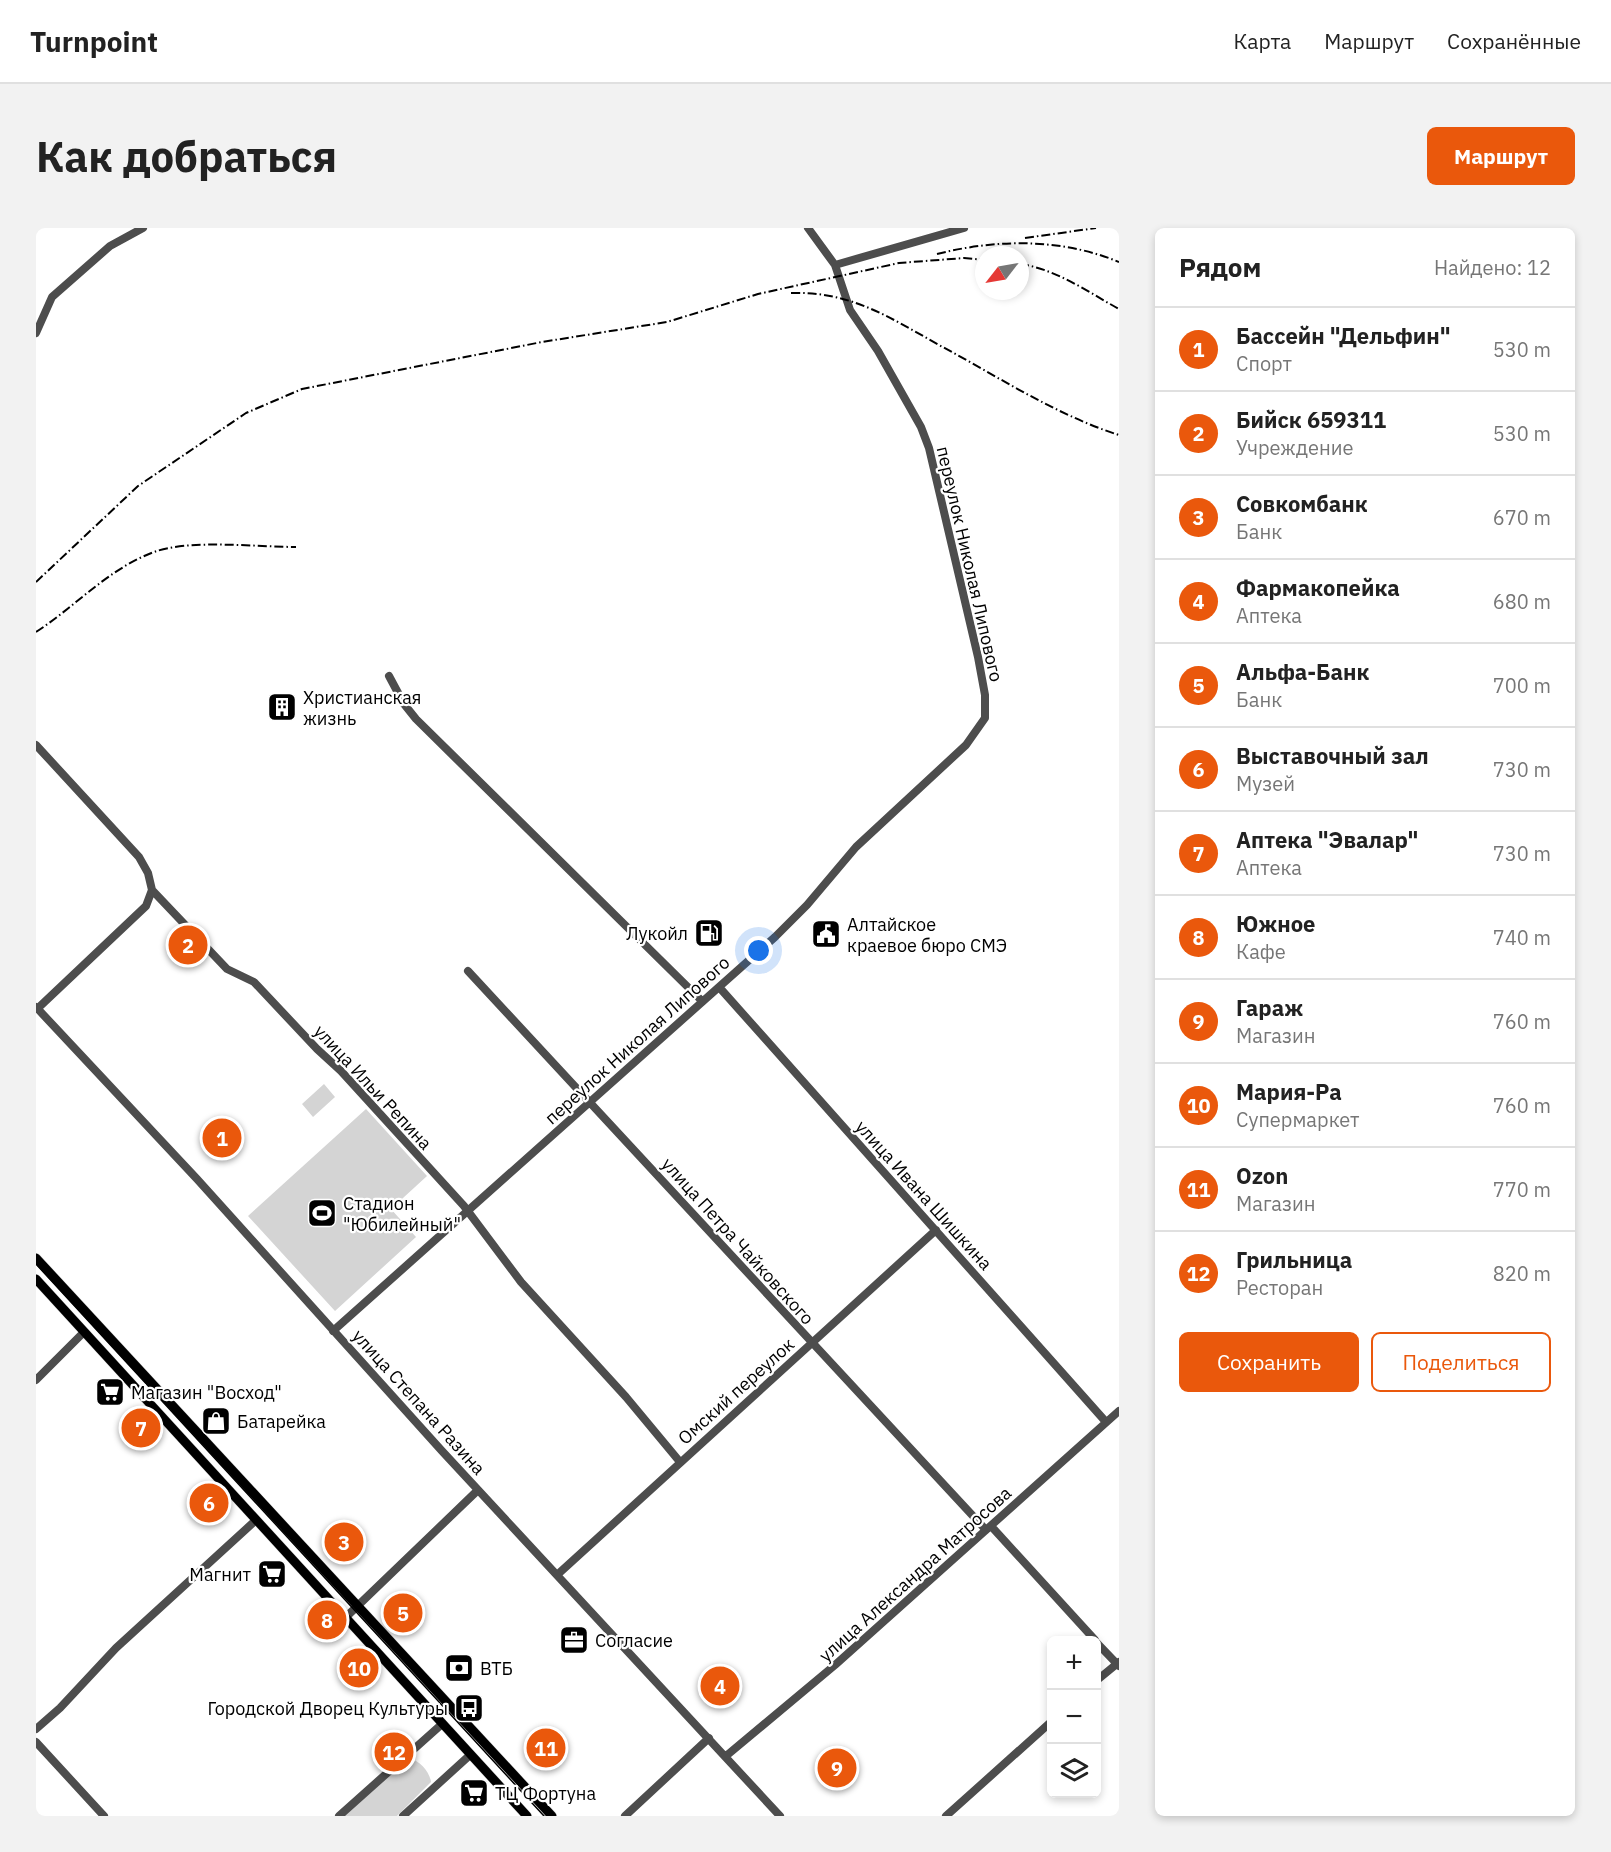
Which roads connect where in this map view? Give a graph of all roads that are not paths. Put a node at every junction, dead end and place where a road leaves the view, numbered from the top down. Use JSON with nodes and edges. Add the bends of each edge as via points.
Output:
{"nodes":[{"id":1,"x":143,"y":228,"type":"edge"},
{"id":2,"x":808,"y":228,"type":"edge"},
{"id":3,"x":964,"y":228,"type":"edge"},
{"id":4,"x":835,"y":265,"type":"junction"},
{"id":5,"x":36,"y":333,"type":"edge"},
{"id":6,"x":389,"y":676,"type":"dead end"},
{"id":7,"x":36,"y":745,"type":"edge"},
{"id":8,"x":152,"y":890,"type":"junction"},
{"id":9,"x":468,"y":971,"type":"dead end"},
{"id":10,"x":719,"y":987,"type":"junction"},
{"id":11,"x":702,"y":1002,"type":"junction"},
{"id":12,"x":37,"y":1008,"type":"edge"},
{"id":13,"x":590,"y":1103,"type":"junction"},
{"id":14,"x":468,"y":1213,"type":"junction"},
{"id":15,"x":936,"y":1230,"type":"junction"},
{"id":16,"x":36,"y":1258,"type":"edge"},
{"id":17,"x":36,"y":1279,"type":"edge"},
{"id":18,"x":333,"y":1331,"type":"junction"},
{"id":19,"x":84,"y":1332,"type":"junction"},
{"id":20,"x":811,"y":1343,"type":"junction"},
{"id":21,"x":36,"y":1380,"type":"edge"},
{"id":22,"x":1119,"y":1411,"type":"edge"},
{"id":23,"x":1106,"y":1422,"type":"junction"},
{"id":24,"x":680,"y":1462,"type":"junction"},
{"id":25,"x":478,"y":1490,"type":"junction"},
{"id":26,"x":267,"y":1508,"type":"junction"},
{"id":27,"x":256,"y":1520,"type":"junction"},
{"id":28,"x":989,"y":1528,"type":"junction"},
{"id":29,"x":557,"y":1575,"type":"junction"},
{"id":30,"x":358,"y":1605,"type":"junction"},
{"id":31,"x":345,"y":1618,"type":"junction"},
{"id":32,"x":1091,"y":1636,"type":"edge"},
{"id":33,"x":1101,"y":1646,"type":"edge"},
{"id":34,"x":1118,"y":1664,"type":"edge"},
{"id":35,"x":1101,"y":1677,"type":"edge"},
{"id":36,"x":442,"y":1724,"type":"junction"},
{"id":37,"x":1047,"y":1725,"type":"edge"},
{"id":38,"x":36,"y":1729,"type":"edge"},
{"id":39,"x":709,"y":1738,"type":"junction"},
{"id":40,"x":36,"y":1742,"type":"edge"},
{"id":41,"x":470,"y":1755,"type":"junction"},
{"id":42,"x":726,"y":1756,"type":"junction"},
{"id":43,"x":104,"y":1816,"type":"edge"},
{"id":44,"x":339,"y":1816,"type":"edge"},
{"id":45,"x":403,"y":1816,"type":"edge"},
{"id":46,"x":527,"y":1816,"type":"edge"},
{"id":47,"x":552,"y":1816,"type":"edge"},
{"id":48,"x":625,"y":1816,"type":"edge"},
{"id":49,"x":780,"y":1816,"type":"edge"},
{"id":50,"x":946,"y":1816,"type":"edge"}],
"edges":[{"from":1,"to":5,"type":"street","via":[[110,246],[52,297]]},
{"from":2,"to":4,"type":"street","name":"переулок Николая Липового"},
{"from":3,"to":4,"type":"street"},
{"from":4,"to":10,"type":"street","name":"переулок Николая Липового","via":[[850,310],[908,404],[929,448],[978,657],[985,718],[966,745],[856,847],[807,905]]},
{"from":6,"to":11,"type":"street","via":[[416,719]]},
{"from":7,"to":8,"type":"street","name":"улица Ильи Репина","via":[[139,857]]},
{"from":8,"to":12,"type":"street","via":[[146,906]]},
{"from":8,"to":14,"type":"street","name":"улица Ильи Репина","via":[[227,969],[254,982],[341,1071]]},
{"from":9,"to":13,"type":"street","name":"улица Петра Чайковского"},
{"from":10,"to":11,"type":"street","name":"переулок Николая Липового"},
{"from":10,"to":15,"type":"street","name":"улица Ивана Шишкина"},
{"from":11,"to":13,"type":"street","name":"переулок Николая Липового"},
{"from":12,"to":18,"type":"street","name":"улица Степана Разина"},
{"from":13,"to":14,"type":"street","name":"переулок Николая Липового"},
{"from":13,"to":20,"type":"street","name":"улица Петра Чайковского"},
{"from":14,"to":18,"type":"street","name":"переулок Николая Липового"},
{"from":14,"to":24,"type":"street","name":"улица Ильи Репина","via":[[521,1282]]},
{"from":15,"to":20,"type":"street","name":"Омский переулок"},
{"from":15,"to":23,"type":"street","name":"улица Ивана Шишкина"},
{"from":16,"to":26,"type":"main road"},
{"from":17,"to":19,"type":"main road"},
{"from":18,"to":25,"type":"street","name":"улица Степана Разина"},
{"from":19,"to":21,"type":"street"},
{"from":19,"to":27,"type":"main road"},
{"from":20,"to":24,"type":"street","name":"Омский переулок"},
{"from":20,"to":28,"type":"street","name":"улица Петра Чайковского"},
{"from":22,"to":23,"type":"street","name":"улица Александра Матросова"},
{"from":23,"to":28,"type":"street","name":"улица Александра Матросова"},
{"from":24,"to":29,"type":"street","name":"Омский переулок"},
{"from":25,"to":29,"type":"street","name":"улица Степана Разина"},
{"from":25,"to":30,"type":"street"},
{"from":26,"to":27,"type":"main road"},
{"from":26,"to":30,"type":"main road"},
{"from":27,"to":31,"type":"main road"},
{"from":27,"to":38,"type":"street","via":[[116,1648]]},
{"from":28,"to":32,"type":"street","name":"улица Петра Чайковского"},
{"from":28,"to":42,"type":"street","name":"улица Александра Матросова"},
{"from":29,"to":39,"type":"street","name":"улица Степана Разина"},
{"from":30,"to":31,"type":"street"},
{"from":30,"to":47,"type":"main road"},
{"from":31,"to":36,"type":"main road"},
{"from":33,"to":34,"type":"street","name":"улица Петра Чайковского"},
{"from":34,"to":35,"type":"street"},
{"from":36,"to":41,"type":"main road"},
{"from":36,"to":44,"type":"street"},
{"from":37,"to":50,"type":"street"},
{"from":39,"to":42,"type":"street","name":"улица Степана Разина"},
{"from":39,"to":48,"type":"street"},
{"from":40,"to":43,"type":"street"},
{"from":41,"to":45,"type":"street"},
{"from":41,"to":46,"type":"main road"},
{"from":42,"to":49,"type":"street","name":"улица Степана Разина"}]}
